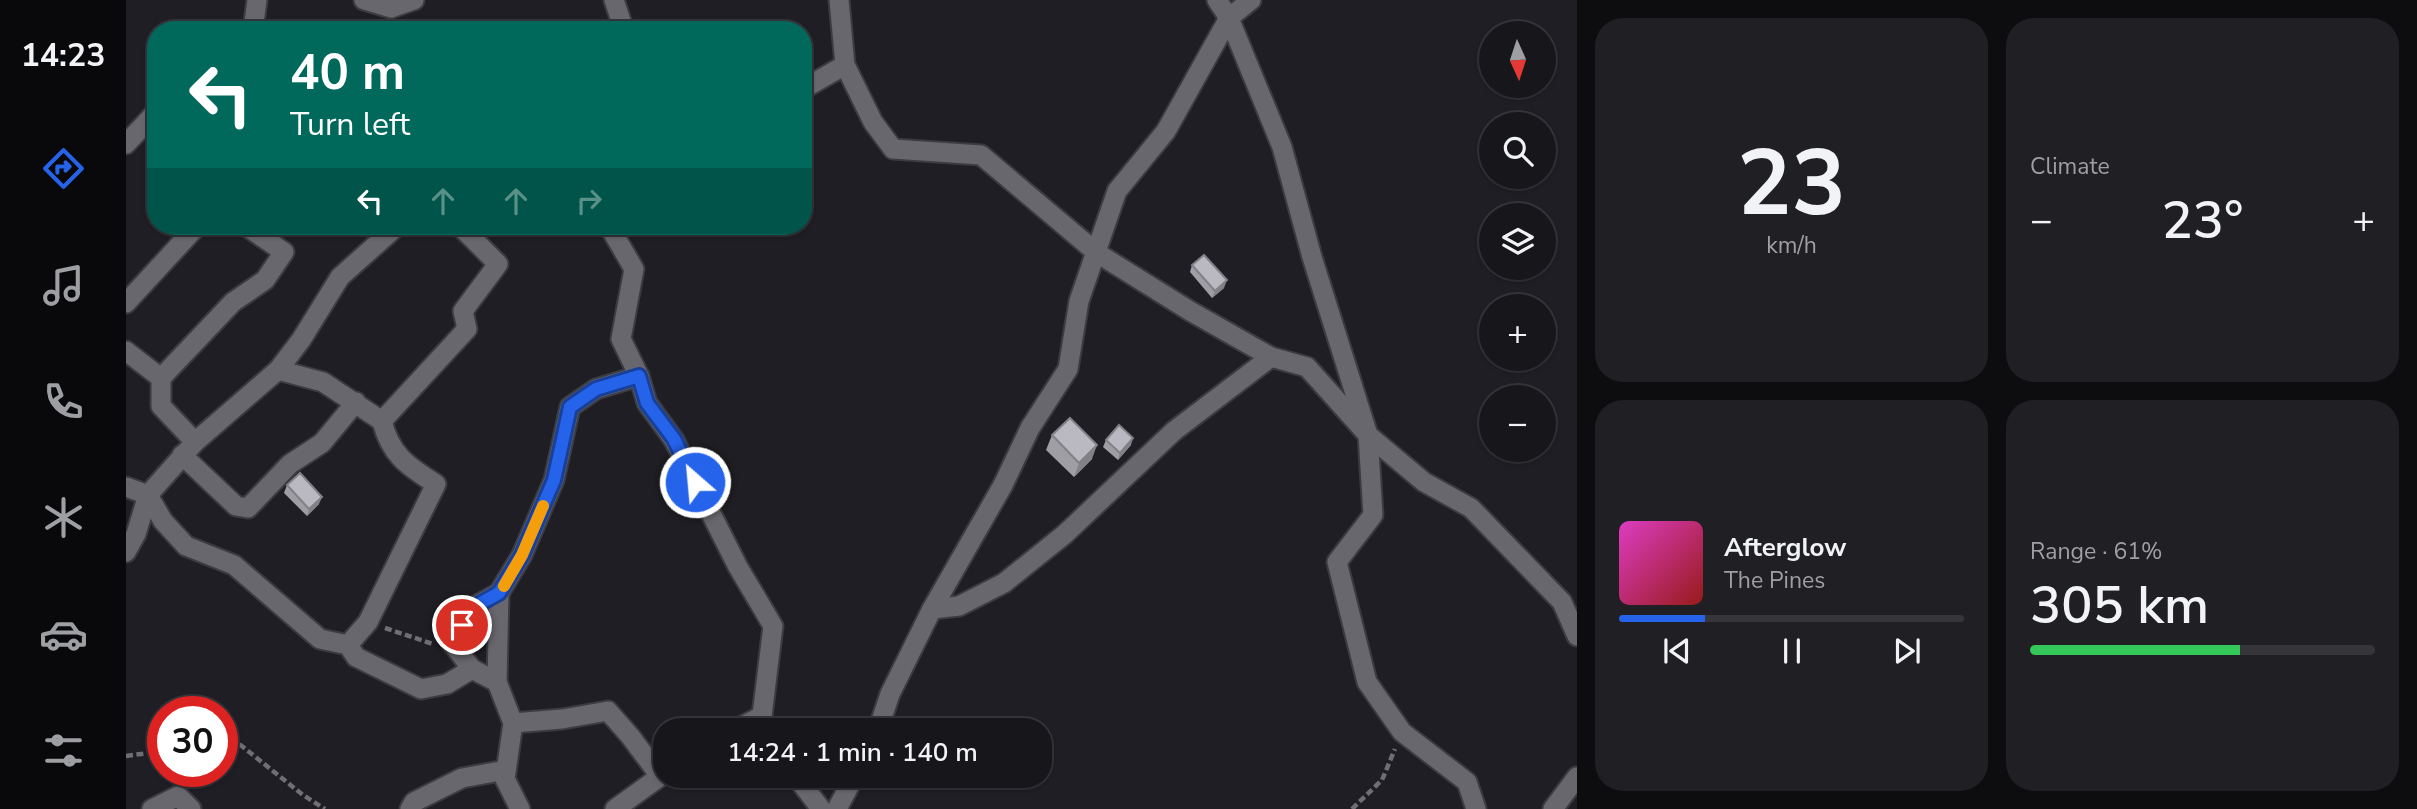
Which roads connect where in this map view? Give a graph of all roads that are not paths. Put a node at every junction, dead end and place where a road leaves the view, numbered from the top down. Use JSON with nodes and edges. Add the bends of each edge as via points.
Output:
{"nodes":[{"id":1,"x":257,"y":0,"type":"edge"},
{"id":2,"x":363,"y":0,"type":"edge"},
{"id":3,"x":414,"y":0,"type":"edge"},
{"id":4,"x":614,"y":0,"type":"edge"},
{"id":5,"x":839,"y":0,"type":"edge"},
{"id":6,"x":1217,"y":0,"type":"edge"},
{"id":7,"x":1251,"y":0,"type":"edge"},
{"id":8,"x":1229,"y":18,"type":"junction"},
{"id":9,"x":254,"y":21,"type":"edge"},
{"id":10,"x":621,"y":21,"type":"edge"},
{"id":11,"x":845,"y":65,"type":"junction"},
{"id":12,"x":812,"y":84,"type":"edge"},
{"id":13,"x":147,"y":127,"type":"edge"},
{"id":14,"x":126,"y":144,"type":"edge"},
{"id":15,"x":189,"y":235,"type":"edge"},
{"id":16,"x":259,"y":235,"type":"edge"},
{"id":17,"x":387,"y":235,"type":"edge"},
{"id":18,"x":469,"y":235,"type":"edge"},
{"id":19,"x":614,"y":235,"type":"edge"},
{"id":20,"x":1097,"y":253,"type":"junction"},
{"id":21,"x":126,"y":303,"type":"edge"},
{"id":22,"x":126,"y":351,"type":"edge"},
{"id":23,"x":1271,"y":357,"type":"junction"},
{"id":24,"x":278,"y":370,"type":"junction"},
{"id":25,"x":639,"y":376,"type":"junction"},
{"id":26,"x":161,"y":378,"type":"junction"},
{"id":27,"x":356,"y":402,"type":"junction"},
{"id":28,"x":382,"y":421,"type":"junction"},
{"id":29,"x":1368,"y":435,"type":"junction"},
{"id":30,"x":188,"y":449,"type":"junction"},
{"id":31,"x":126,"y":487,"type":"edge"},
{"id":32,"x":148,"y":495,"type":"junction"},
{"id":33,"x":126,"y":552,"type":"edge"},
{"id":34,"x":499,"y":593,"type":"junction"},
{"id":35,"x":932,"y":609,"type":"junction"},
{"id":36,"x":1577,"y":636,"type":"edge"},
{"id":37,"x":348,"y":645,"type":"junction"},
{"id":38,"x":472,"y":668,"type":"junction"},
{"id":39,"x":497,"y":682,"type":"junction"},
{"id":40,"x":764,"y":718,"type":"edge"},
{"id":41,"x":882,"y":718,"type":"edge"},
{"id":42,"x":513,"y":723,"type":"junction"},
{"id":43,"x":653,"y":762,"type":"edge"},
{"id":44,"x":506,"y":770,"type":"junction"},
{"id":45,"x":1577,"y":777,"type":"edge"},
{"id":46,"x":653,"y":781,"type":"edge"},
{"id":47,"x":805,"y":788,"type":"edge"},
{"id":48,"x":848,"y":788,"type":"edge"},
{"id":49,"x":152,"y":809,"type":"edge"},
{"id":50,"x":191,"y":809,"type":"edge"},
{"id":51,"x":410,"y":809,"type":"edge"},
{"id":52,"x":520,"y":809,"type":"edge"},
{"id":53,"x":615,"y":809,"type":"edge"},
{"id":54,"x":821,"y":809,"type":"edge"},
{"id":55,"x":837,"y":809,"type":"edge"},
{"id":56,"x":1476,"y":809,"type":"edge"},
{"id":57,"x":1553,"y":809,"type":"edge"}],
"edges":[{"from":1,"to":9,"type":"street"},
{"from":2,"to":3,"type":"street","via":[[391,8]]},
{"from":4,"to":10,"type":"street"},
{"from":5,"to":11,"type":"street"},
{"from":6,"to":8,"type":"street"},
{"from":7,"to":8,"type":"street"},
{"from":8,"to":20,"type":"street","via":[[1166,131],[1118,191]]},
{"from":8,"to":29,"type":"street","via":[[1282,147]]},
{"from":11,"to":12,"type":"street"},
{"from":11,"to":20,"type":"street","via":[[873,122],[893,149],[981,155]]},
{"from":13,"to":14,"type":"street"},
{"from":15,"to":21,"type":"street"},
{"from":16,"to":26,"type":"street","via":[[284,252],[265,280],[233,302]]},
{"from":17,"to":24,"type":"street","via":[[340,277]]},
{"from":18,"to":28,"type":"street","via":[[498,264],[463,311],[467,330]]},
{"from":19,"to":25,"type":"street","via":[[634,269],[621,340]]},
{"from":20,"to":23,"type":"street"},
{"from":20,"to":35,"type":"street","via":[[1079,301],[1068,369],[1030,428]]},
{"from":22,"to":26,"type":"street"},
{"from":23,"to":29,"type":"street","via":[[1307,366]]},
{"from":23,"to":35,"type":"street","via":[[1174,431],[1065,534],[1004,583],[959,606]]},
{"from":24,"to":27,"type":"street","via":[[323,382]]},
{"from":24,"to":30,"type":"street"},
{"from":25,"to":34,"type":"street","via":[[596,389],[570,407],[554,480],[522,555]]},
{"from":25,"to":40,"type":"street","via":[[647,403],[674,439],[773,626]]},
{"from":26,"to":30,"type":"street","via":[[160,406]]},
{"from":27,"to":28,"type":"street"},
{"from":27,"to":30,"type":"street","via":[[322,443],[290,464],[248,508],[236,506]]},
{"from":28,"to":37,"type":"street","via":[[393,452],[436,484],[368,622]]},
{"from":29,"to":36,"type":"street","via":[[1424,482],[1471,508],[1562,602]]},
{"from":29,"to":56,"type":"street","via":[[1373,516],[1337,562],[1367,682],[1402,732],[1466,782]]},
{"from":30,"to":32,"type":"street"},
{"from":31,"to":32,"type":"street"},
{"from":32,"to":33,"type":"street"},
{"from":32,"to":37,"type":"street","via":[[163,522],[186,546],[233,565],[320,639]]},
{"from":34,"to":38,"type":"street","via":[[472,608],[451,642]]},
{"from":34,"to":39,"type":"street"},
{"from":35,"to":41,"type":"street"},
{"from":37,"to":38,"type":"street","via":[[356,657],[421,689],[447,684]]},
{"from":38,"to":39,"type":"street"},
{"from":39,"to":42,"type":"street"},
{"from":42,"to":43,"type":"street","via":[[608,711]]},
{"from":42,"to":44,"type":"street"},
{"from":44,"to":51,"type":"street","via":[[462,778],[414,802]]},
{"from":44,"to":52,"type":"street","via":[[505,779]]},
{"from":45,"to":57,"type":"street"},
{"from":46,"to":53,"type":"street"},
{"from":47,"to":54,"type":"street"},
{"from":48,"to":55,"type":"street"},
{"from":49,"to":50,"type":"street","via":[[178,796]]}]}
